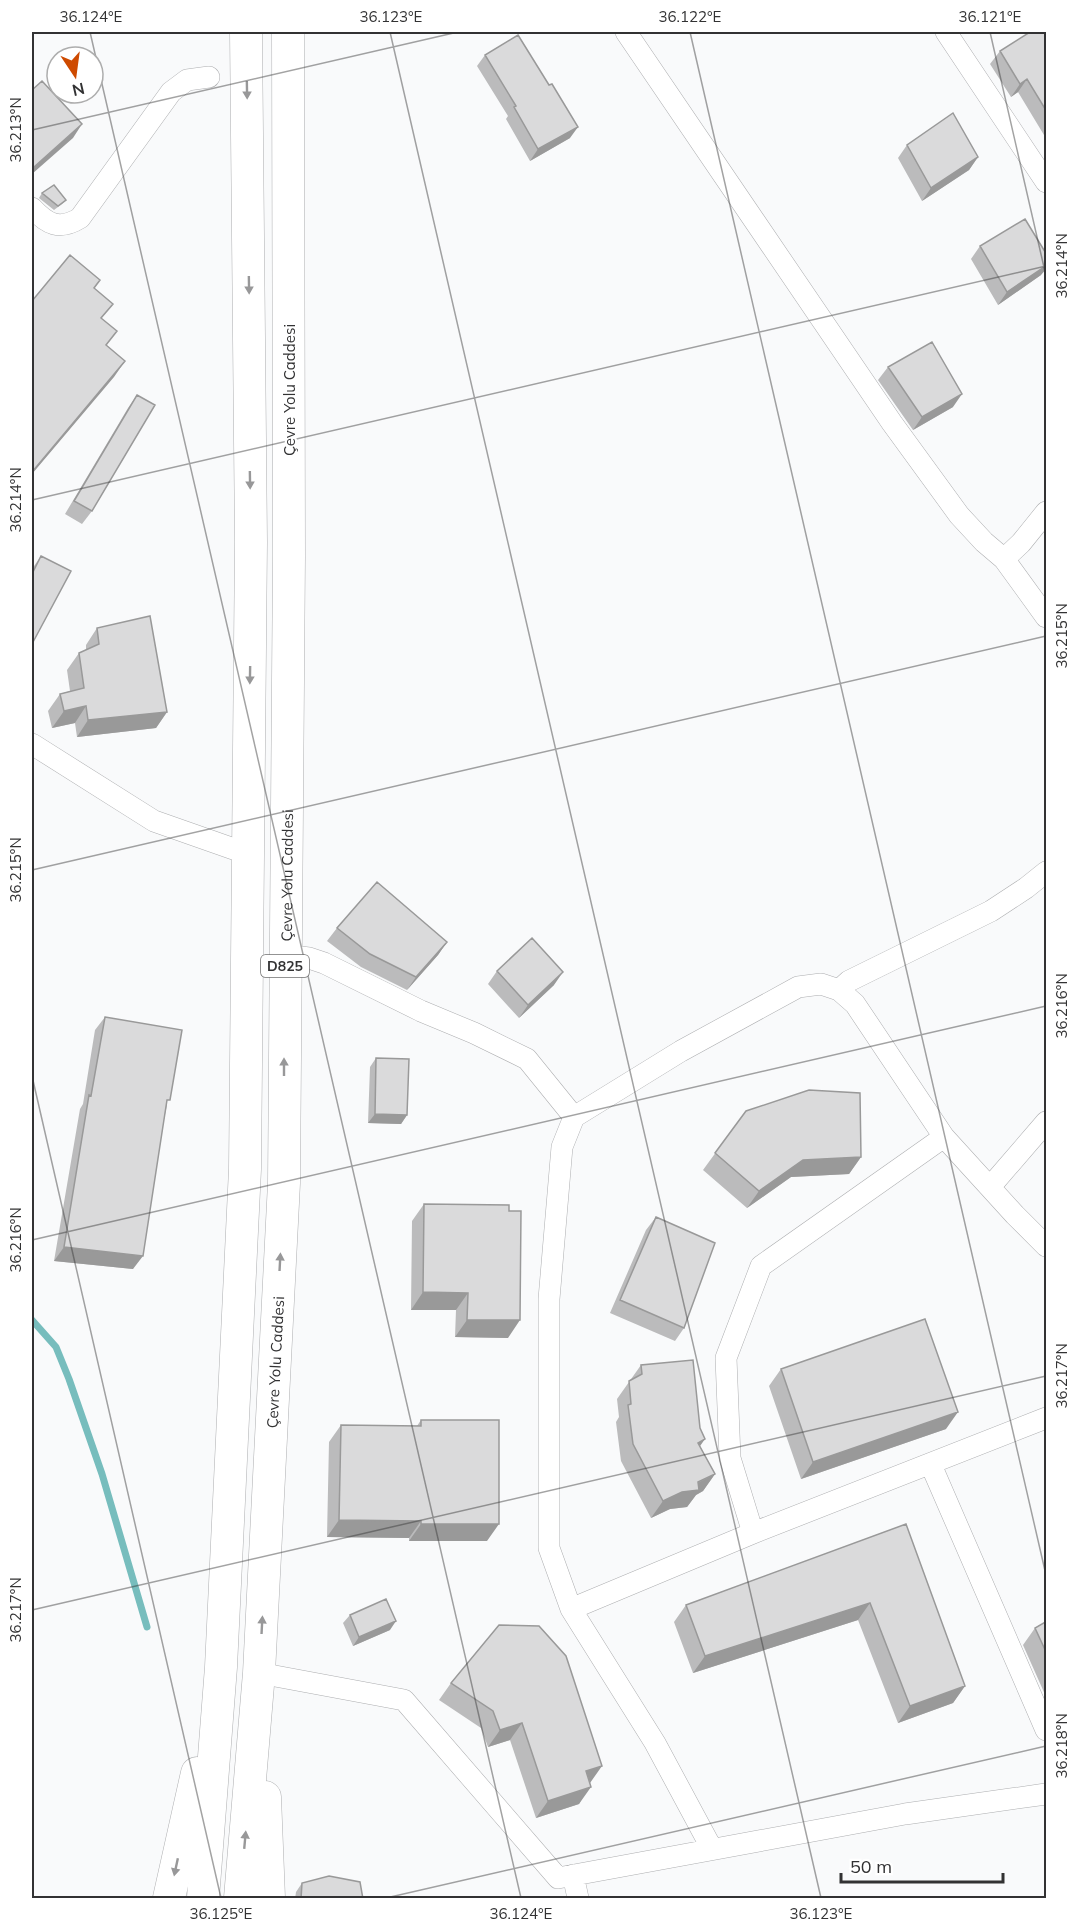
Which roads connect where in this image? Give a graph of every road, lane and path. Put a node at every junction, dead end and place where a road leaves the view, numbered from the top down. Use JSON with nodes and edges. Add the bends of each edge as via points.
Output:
{"nodes":[{"id":1,"x":246,"y":32,"type":"edge"},
{"id":2,"x":288,"y":32,"type":"edge"},
{"id":3,"x":626,"y":32,"type":"edge"},
{"id":4,"x":946,"y":32,"type":"edge"},
{"id":5,"x":208,"y":77,"type":"dead end"},
{"id":6,"x":1047,"y":182,"type":"edge"},
{"id":7,"x":32,"y":207,"type":"edge"},
{"id":8,"x":1047,"y":512,"type":"edge"},
{"id":9,"x":1004,"y":559,"type":"junction"},
{"id":10,"x":1047,"y":616,"type":"edge"},
{"id":11,"x":32,"y":744,"type":"edge"},
{"id":12,"x":248,"y":854,"type":"junction"},
{"id":13,"x":1047,"y":872,"type":"edge"},
{"id":14,"x":285,"y":955,"type":"junction"},
{"id":15,"x":839,"y":990,"type":"junction"},
{"id":16,"x":574,"y":1117,"type":"junction"},
{"id":17,"x":1047,"y":1122,"type":"edge"},
{"id":18,"x":944,"y":1137,"type":"junction"},
{"id":19,"x":990,"y":1187,"type":"junction"},
{"id":20,"x":1047,"y":1246,"type":"edge"},
{"id":21,"x":1047,"y":1418,"type":"edge"},
{"id":22,"x":931,"y":1465,"type":"junction"},
{"id":23,"x":753,"y":1533,"type":"junction"},
{"id":24,"x":571,"y":1609,"type":"junction"},
{"id":25,"x":221,"y":1667,"type":"junction"},
{"id":26,"x":259,"y":1672,"type":"junction"},
{"id":27,"x":1047,"y":1730,"type":"edge"},
{"id":28,"x":1047,"y":1794,"type":"edge"},
{"id":29,"x":711,"y":1849,"type":"junction"},
{"id":30,"x":573,"y":1875,"type":"junction"},
{"id":31,"x":169,"y":1899,"type":"edge"},
{"id":32,"x":203,"y":1899,"type":"edge"},
{"id":33,"x":240,"y":1899,"type":"edge"},
{"id":34,"x":269,"y":1899,"type":"edge"},
{"id":35,"x":578,"y":1899,"type":"edge"}],
"edges":[{"from":1,"to":12,"type":"highway","number":"D825","one_way":true,"via":[[251,542]]},
{"from":2,"to":14,"type":"highway","name":"Çevre Yolu Caddesi","number":"D825"},
{"from":3,"to":9,"type":"street","via":[[892,423],[959,515]]},
{"from":4,"to":6,"type":"street"},
{"from":5,"to":7,"type":"street","via":[[187,80],[171,92],[80,218],[64,225],[54,224],[45,221]]},
{"from":8,"to":9,"type":"street"},
{"from":9,"to":10,"type":"street"},
{"from":11,"to":12,"type":"street","via":[[154,821]]},
{"from":12,"to":25,"type":"highway","number":"D825","via":[[245,1169]]},
{"from":13,"to":15,"type":"street","via":[[991,911],[849,981]]},
{"from":14,"to":16,"type":"street","via":[[324,963],[527,1059]]},
{"from":26,"to":14,"type":"highway","name":"Çevre Yolu Caddesi","number":"D825","one_way":true,"via":[[284,1183]]},
{"from":15,"to":16,"type":"street","via":[[821,984],[798,987]]},
{"from":15,"to":18,"type":"street","via":[[855,1004]]},
{"from":16,"to":24,"type":"street","via":[[562,1147],[549,1299],[549,1548]]},
{"from":17,"to":19,"type":"street"},
{"from":18,"to":19,"type":"street"},
{"from":18,"to":23,"type":"street","via":[[761,1266],[726,1358],[730,1458]]},
{"from":19,"to":20,"type":"street"},
{"from":21,"to":22,"type":"street"},
{"from":22,"to":23,"type":"street"},
{"from":22,"to":27,"type":"street"},
{"from":23,"to":24,"type":"street"},
{"from":24,"to":29,"type":"street","via":[[655,1743]]},
{"from":25,"to":31,"type":"highway","one_way":true},
{"from":25,"to":32,"type":"highway","number":"D825"},
{"from":26,"to":30,"type":"street","via":[[404,1700],[558,1878]]},
{"from":33,"to":26,"type":"highway","name":"Çevre Yolu Caddesi","number":"D825","one_way":true},
{"from":26,"to":34,"type":"highway"},
{"from":28,"to":29,"type":"street","via":[[905,1814]]},
{"from":29,"to":30,"type":"street"},
{"from":30,"to":35,"type":"street"}]}
